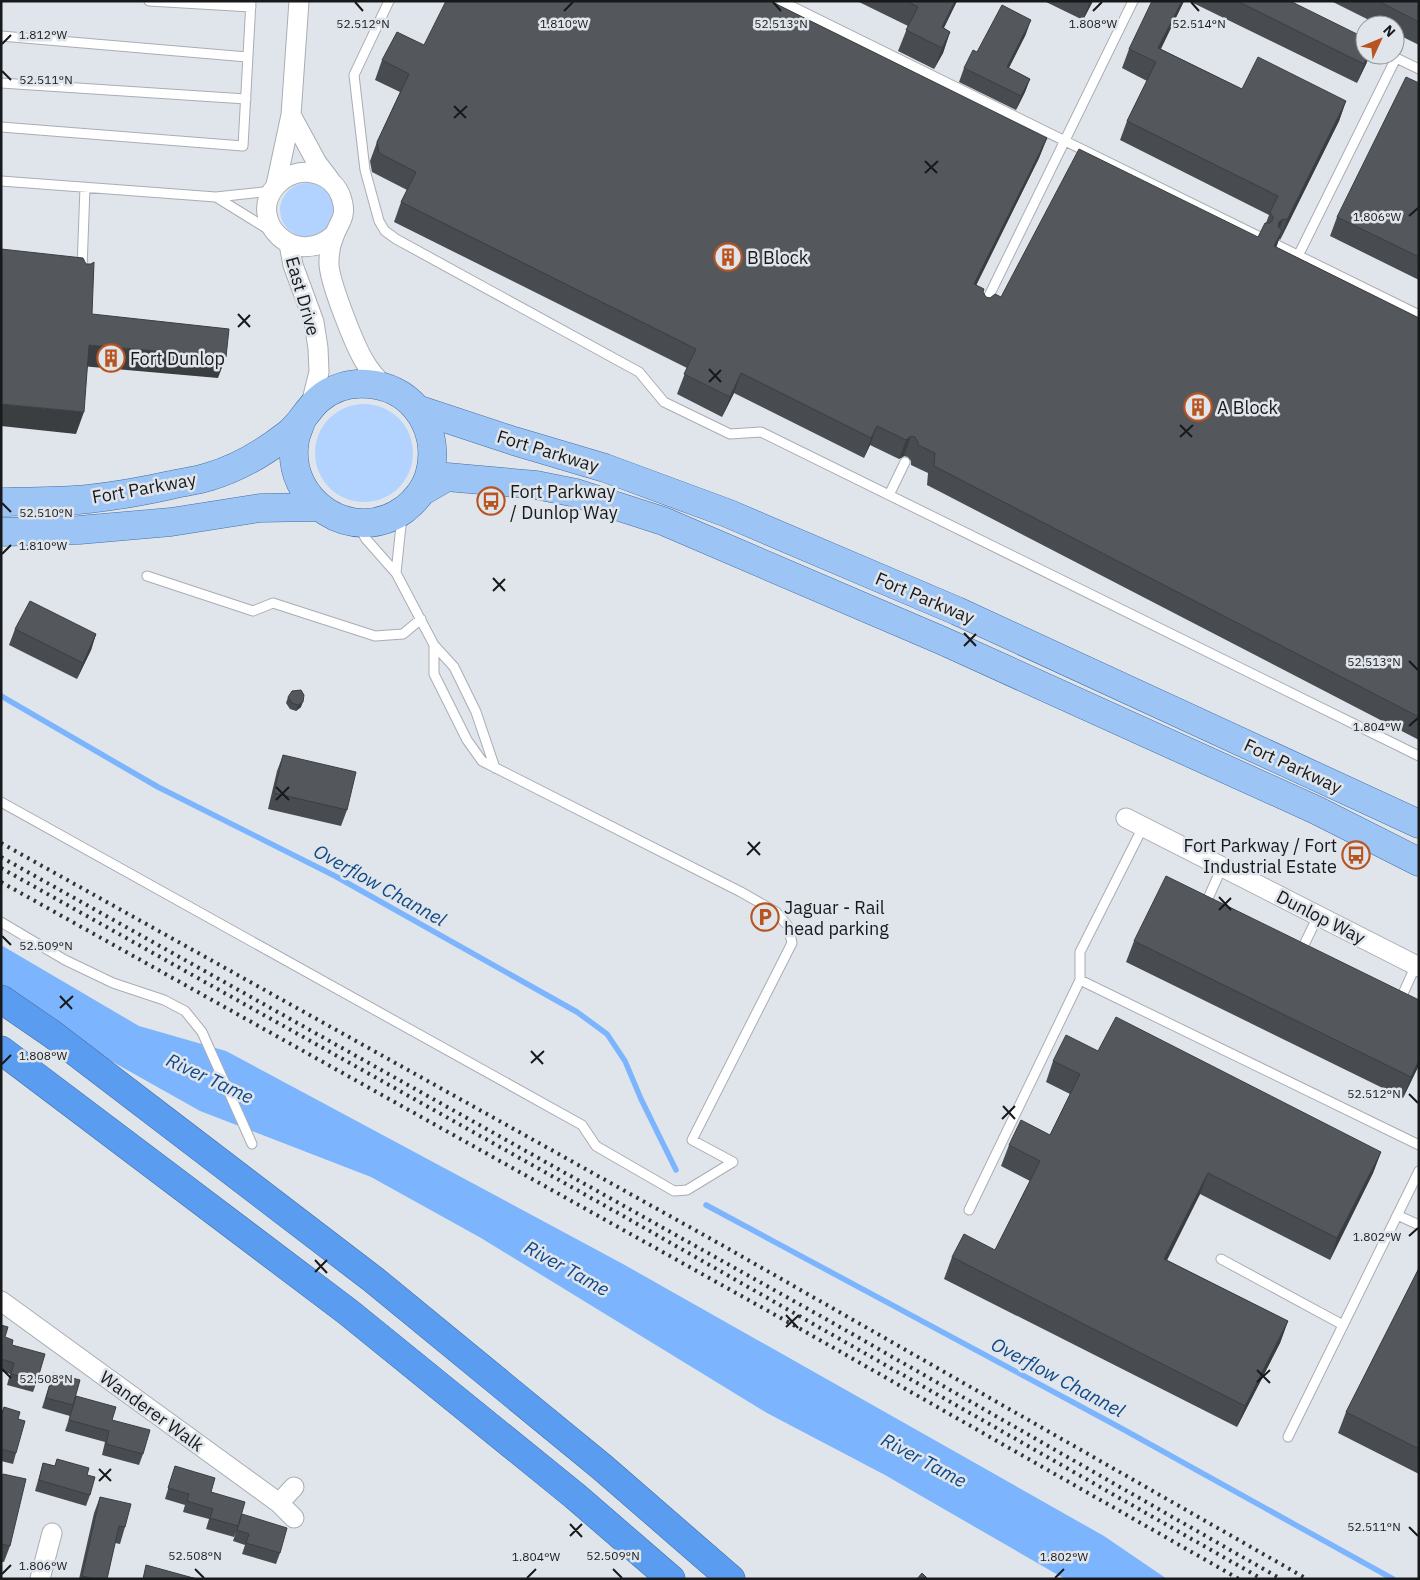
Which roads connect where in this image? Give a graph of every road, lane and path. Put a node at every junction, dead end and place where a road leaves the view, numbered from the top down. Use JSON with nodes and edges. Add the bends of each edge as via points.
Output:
{"nodes":[{"id":1,"x":149,"y":1,"type":"edge"},
{"id":2,"x":299,"y":1,"type":"edge"},
{"id":3,"x":389,"y":1,"type":"edge"},
{"id":4,"x":781,"y":1,"type":"edge"},
{"id":5,"x":1133,"y":1,"type":"edge"},
{"id":6,"x":251,"y":4,"type":"edge"},
{"id":7,"x":1,"y":36,"type":"edge"},
{"id":8,"x":247,"y":57,"type":"junction"},
{"id":9,"x":1405,"y":62,"type":"edge"},
{"id":10,"x":1389,"y":65,"type":"edge"},
{"id":11,"x":1419,"y":69,"type":"edge"},
{"id":12,"x":1,"y":83,"type":"edge"},
{"id":13,"x":246,"y":99,"type":"junction"},
{"id":14,"x":291,"y":115,"type":"junction"},
{"id":15,"x":1,"y":127,"type":"edge"},
{"id":16,"x":1065,"y":141,"type":"junction"},
{"id":17,"x":1,"y":181,"type":"edge"},
{"id":18,"x":334,"y":184,"type":"junction"},
{"id":19,"x":85,"y":187,"type":"junction"},
{"id":20,"x":274,"y":188,"type":"junction"},
{"id":21,"x":216,"y":196,"type":"junction"},
{"id":22,"x":334,"y":235,"type":"junction"},
{"id":23,"x":1260,"y":237,"type":"edge"},
{"id":24,"x":282,"y":239,"type":"junction"},
{"id":25,"x":1277,"y":246,"type":"edge"},
{"id":26,"x":1298,"y":256,"type":"junction"},
{"id":27,"x":82,"y":280,"type":"edge"},
{"id":28,"x":982,"y":311,"type":"edge"},
{"id":29,"x":1419,"y":315,"type":"edge"},
{"id":30,"x":387,"y":388,"type":"junction"},
{"id":31,"x":417,"y":409,"type":"junction"},
{"id":32,"x":306,"y":415,"type":"junction"},
{"id":33,"x":905,"y":462,"type":"dead end"},
{"id":34,"x":421,"y":492,"type":"junction"},
{"id":35,"x":889,"y":495,"type":"junction"},
{"id":36,"x":1,"y":502,"type":"edge"},
{"id":37,"x":318,"y":507,"type":"junction"},
{"id":38,"x":402,"y":511,"type":"junction"},
{"id":39,"x":356,"y":523,"type":"junction"},
{"id":40,"x":1,"y":532,"type":"edge"},
{"id":41,"x":396,"y":573,"type":"junction"},
{"id":42,"x":147,"y":576,"type":"dead end"},
{"id":43,"x":421,"y":619,"type":"junction"},
{"id":44,"x":434,"y":645,"type":"junction"},
{"id":45,"x":1419,"y":756,"type":"edge"},
{"id":46,"x":495,"y":768,"type":"junction"},
{"id":47,"x":1,"y":802,"type":"edge"},
{"id":48,"x":1126,"y":818,"type":"dead end"},
{"id":49,"x":1419,"y":824,"type":"edge"},
{"id":50,"x":1143,"y":827,"type":"junction"},
{"id":51,"x":1419,"y":862,"type":"edge"},
{"id":52,"x":1222,"y":867,"type":"junction"},
{"id":53,"x":1206,"y":903,"type":"edge"},
{"id":54,"x":1318,"y":916,"type":"junction"},
{"id":55,"x":1,"y":922,"type":"edge"},
{"id":56,"x":1301,"y":951,"type":"edge"},
{"id":57,"x":1417,"y":966,"type":"edge"},
{"id":58,"x":1080,"y":980,"type":"junction"},
{"id":59,"x":1401,"y":998,"type":"edge"},
{"id":60,"x":1,"y":999,"type":"edge"},
{"id":61,"x":1,"y":1050,"type":"edge"},
{"id":62,"x":252,"y":1144,"type":"dead end"},
{"id":63,"x":1419,"y":1145,"type":"edge"},
{"id":64,"x":1419,"y":1171,"type":"edge"},
{"id":65,"x":969,"y":1210,"type":"dead end"},
{"id":66,"x":1397,"y":1214,"type":"junction"},
{"id":67,"x":1419,"y":1225,"type":"edge"},
{"id":68,"x":1220,"y":1259,"type":"dead end"},
{"id":69,"x":1,"y":1301,"type":"edge"},
{"id":70,"x":1343,"y":1325,"type":"junction"},
{"id":71,"x":1288,"y":1437,"type":"dead end"},
{"id":72,"x":294,"y":1487,"type":"dead end"},
{"id":73,"x":279,"y":1503,"type":"junction"},
{"id":74,"x":294,"y":1518,"type":"dead end"},
{"id":75,"x":52,"y":1533,"type":"dead end"},
{"id":76,"x":40,"y":1579,"type":"edge"},
{"id":77,"x":670,"y":1579,"type":"edge"},
{"id":78,"x":731,"y":1579,"type":"edge"}],
"edges":[{"from":1,"to":6,"type":"lane"},
{"from":2,"to":14,"type":"street"},
{"from":3,"to":35,"type":"lane","via":[[354,75],[365,170],[385,231],[639,372],[664,402],[730,434],[761,432]]},
{"from":4,"to":16,"type":"lane"},
{"from":5,"to":16,"type":"lane"},
{"from":6,"to":8,"type":"lane"},
{"from":7,"to":8,"type":"lane"},
{"from":8,"to":13,"type":"lane"},
{"from":9,"to":11,"type":"lane"},
{"from":10,"to":26,"type":"lane"},
{"from":12,"to":13,"type":"lane"},
{"from":13,"to":15,"type":"lane","via":[[243,146]]},
{"from":14,"to":18,"type":"street","via":[[317,163]]},
{"from":14,"to":20,"type":"street"},
{"from":16,"to":23,"type":"lane"},
{"from":16,"to":28,"type":"lane"},
{"from":17,"to":19,"type":"lane"},
{"from":18,"to":20,"type":"street","via":[[320,174],[305,171],[289,175]]},
{"from":18,"to":22,"type":"street","via":[[344,209],[340,227]]},
{"from":19,"to":21,"type":"lane"},
{"from":19,"to":27,"type":"lane"},
{"from":20,"to":21,"type":"lane"},
{"from":20,"to":24,"type":"street","via":[[267,213],[270,224]]},
{"from":21,"to":24,"type":"lane"},
{"from":22,"to":24,"type":"street","via":[[327,242],[308,248]]},
{"from":22,"to":30,"type":"street","name":"East Drive","via":[[329,263],[336,294],[362,358],[377,380]]},
{"from":24,"to":32,"type":"street","name":"East Drive","via":[[314,322],[318,348],[319,372]]},
{"from":25,"to":26,"type":"lane"},
{"from":26,"to":29,"type":"lane"},
{"from":30,"to":31,"type":"main road","name":"Fort Parkway"},
{"from":30,"to":32,"type":"main road","name":"Fort Parkway","via":[[363,384],[346,386],[329,392]]},
{"from":31,"to":34,"type":"main road","name":"Fort Parkway","via":[[425,421],[433,450],[428,479]]},
{"from":31,"to":49,"type":"main road","name":"Fort Parkway","via":[[605,468],[726,513],[957,611]]},
{"from":32,"to":36,"type":"main road","name":"Fort Parkway","via":[[288,434],[245,462],[208,477],[88,499]]},
{"from":32,"to":37,"type":"main road","name":"Fort Parkway","via":[[295,440],[294,458],[306,493]]},
{"from":33,"to":35,"type":"lane"},
{"from":34,"to":38,"type":"main road","name":"Fort Parkway"},
{"from":34,"to":51,"type":"main road","name":"Fort Parkway","via":[[447,477],[536,485],[576,493],[663,520],[943,641],[1316,810]]},
{"from":35,"to":45,"type":"lane"},
{"from":37,"to":39,"type":"main road","name":"Fort Parkway","via":[[342,520]]},
{"from":37,"to":40,"type":"main road","name":"Fort Parkway","via":[[260,508],[171,522],[80,530]]},
{"from":38,"to":39,"type":"main road","name":"Fort Parkway","via":[[380,521]]},
{"from":38,"to":41,"type":"lane"},
{"from":39,"to":41,"type":"lane"},
{"from":41,"to":43,"type":"lane"},
{"from":42,"to":43,"type":"lane","via":[[253,611],[273,603],[375,636],[404,634]]},
{"from":43,"to":44,"type":"lane"},
{"from":44,"to":46,"type":"lane","via":[[454,667],[476,712]]},
{"from":44,"to":46,"type":"lane","via":[[434,674],[463,732],[482,761]]},
{"from":46,"to":47,"type":"lane","via":[[741,892],[776,912],[788,926],[792,943],[692,1140],[733,1162],[687,1190],[674,1191],[665,1186],[596,1146],[582,1126]]},
{"from":48,"to":50,"type":"street","name":"Dunlop Way"},
{"from":50,"to":52,"type":"street","name":"Dunlop Way"},
{"from":50,"to":58,"type":"lane","via":[[1080,952]]},
{"from":52,"to":53,"type":"lane"},
{"from":52,"to":54,"type":"street","name":"Dunlop Way"},
{"from":54,"to":56,"type":"lane"},
{"from":54,"to":57,"type":"street","name":"Dunlop Way"},
{"from":55,"to":62,"type":"lane","via":[[65,960],[185,1011],[202,1032]]},
{"from":57,"to":59,"type":"lane"},
{"from":58,"to":63,"type":"lane"},
{"from":58,"to":65,"type":"lane"},
{"from":60,"to":78,"type":"highway","via":[[52,1034],[374,1280],[602,1467]]},
{"from":61,"to":77,"type":"highway","via":[[348,1312],[575,1496]]},
{"from":64,"to":66,"type":"lane"},
{"from":66,"to":67,"type":"lane"},
{"from":66,"to":70,"type":"lane"},
{"from":68,"to":70,"type":"lane"},
{"from":69,"to":73,"type":"street","name":"Wanderer Walk"},
{"from":70,"to":71,"type":"lane"},
{"from":72,"to":73,"type":"street"},
{"from":73,"to":74,"type":"street","name":"Wanderer Walk"},
{"from":75,"to":76,"type":"street"}]}
